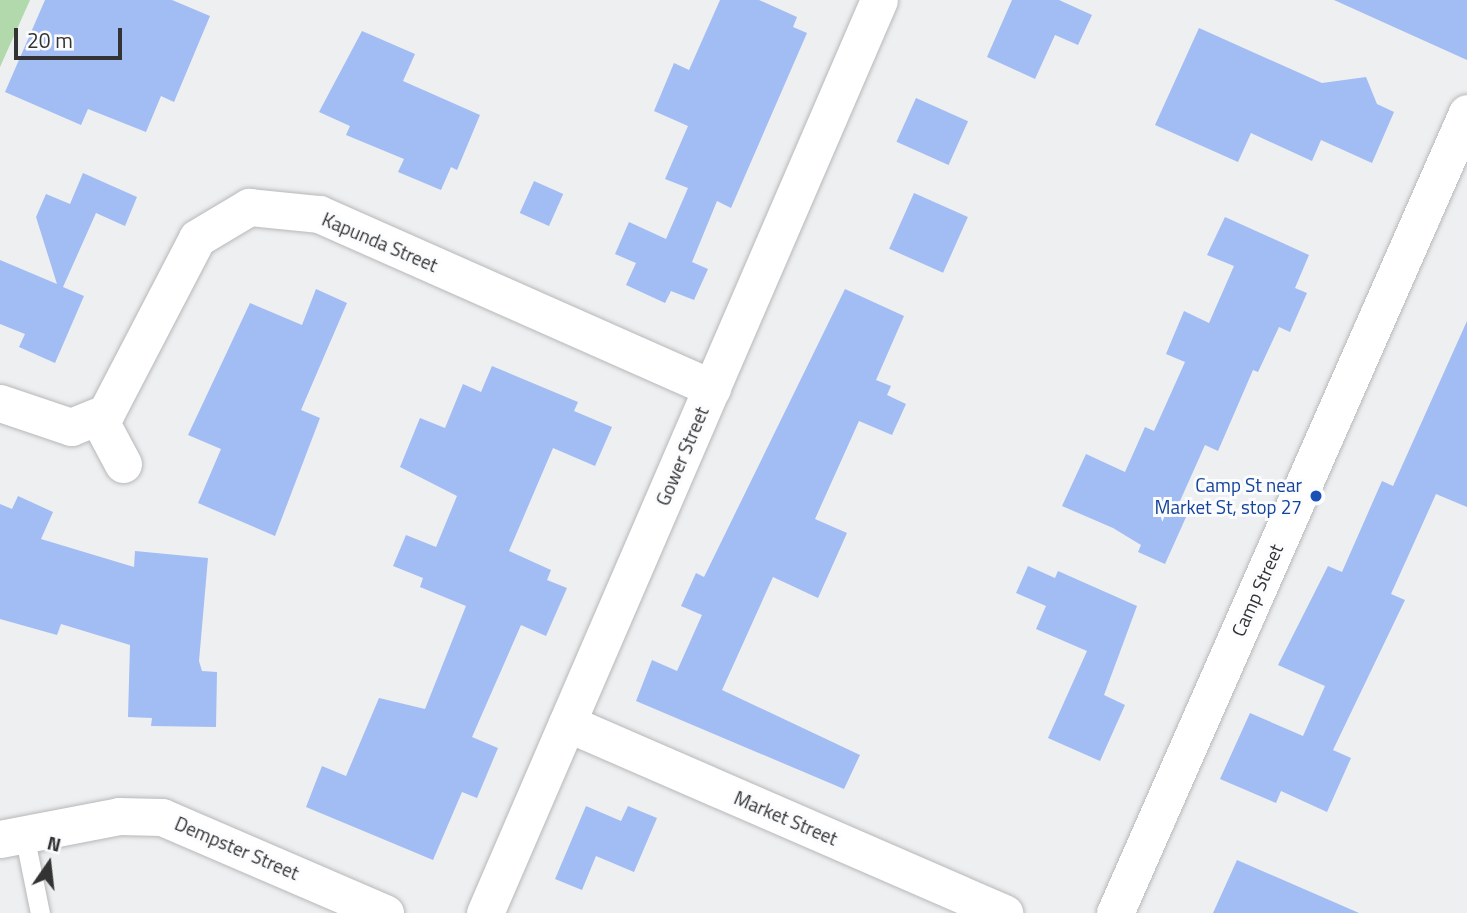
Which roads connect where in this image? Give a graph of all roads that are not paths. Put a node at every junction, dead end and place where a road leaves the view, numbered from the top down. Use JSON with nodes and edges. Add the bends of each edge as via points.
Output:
{"nodes":[{"id":1,"x":879,"y":0,"type":"edge"},
{"id":2,"x":1467,"y":113,"type":"edge"},
{"id":3,"x":712,"y":388,"type":"junction"},
{"id":4,"x":0,"y":402,"type":"edge"},
{"id":5,"x":99,"y":419,"type":"junction"},
{"id":6,"x":123,"y":464,"type":"dead end"},
{"id":7,"x":567,"y":723,"type":"junction"},
{"id":8,"x":12,"y":837,"type":"edge"},
{"id":9,"x":40,"y":913,"type":"edge"},
{"id":10,"x":385,"y":913,"type":"edge"},
{"id":11,"x":485,"y":913,"type":"edge"},
{"id":12,"x":1005,"y":913,"type":"edge"},
{"id":13,"x":1115,"y":913,"type":"edge"}],
"edges":[{"from":1,"to":3,"type":"street","name":"Gower Street"},
{"from":2,"to":13,"type":"street","name":"Camp Street"},
{"from":3,"to":5,"type":"street","name":"Kapunda Street","via":[[319,214],[248,208],[197,239],[126,386]]},
{"from":3,"to":7,"type":"street","name":"Gower Street"},
{"from":4,"to":5,"type":"street","via":[[61,426]]},
{"from":5,"to":6,"type":"street"},
{"from":7,"to":11,"type":"street","name":"Gower Street"},
{"from":7,"to":12,"type":"street","name":"Market Street"},
{"from":8,"to":9,"type":"lane"},
{"from":8,"to":10,"type":"street","name":"Dempster Street","via":[[119,816],[162,817]]}]}
